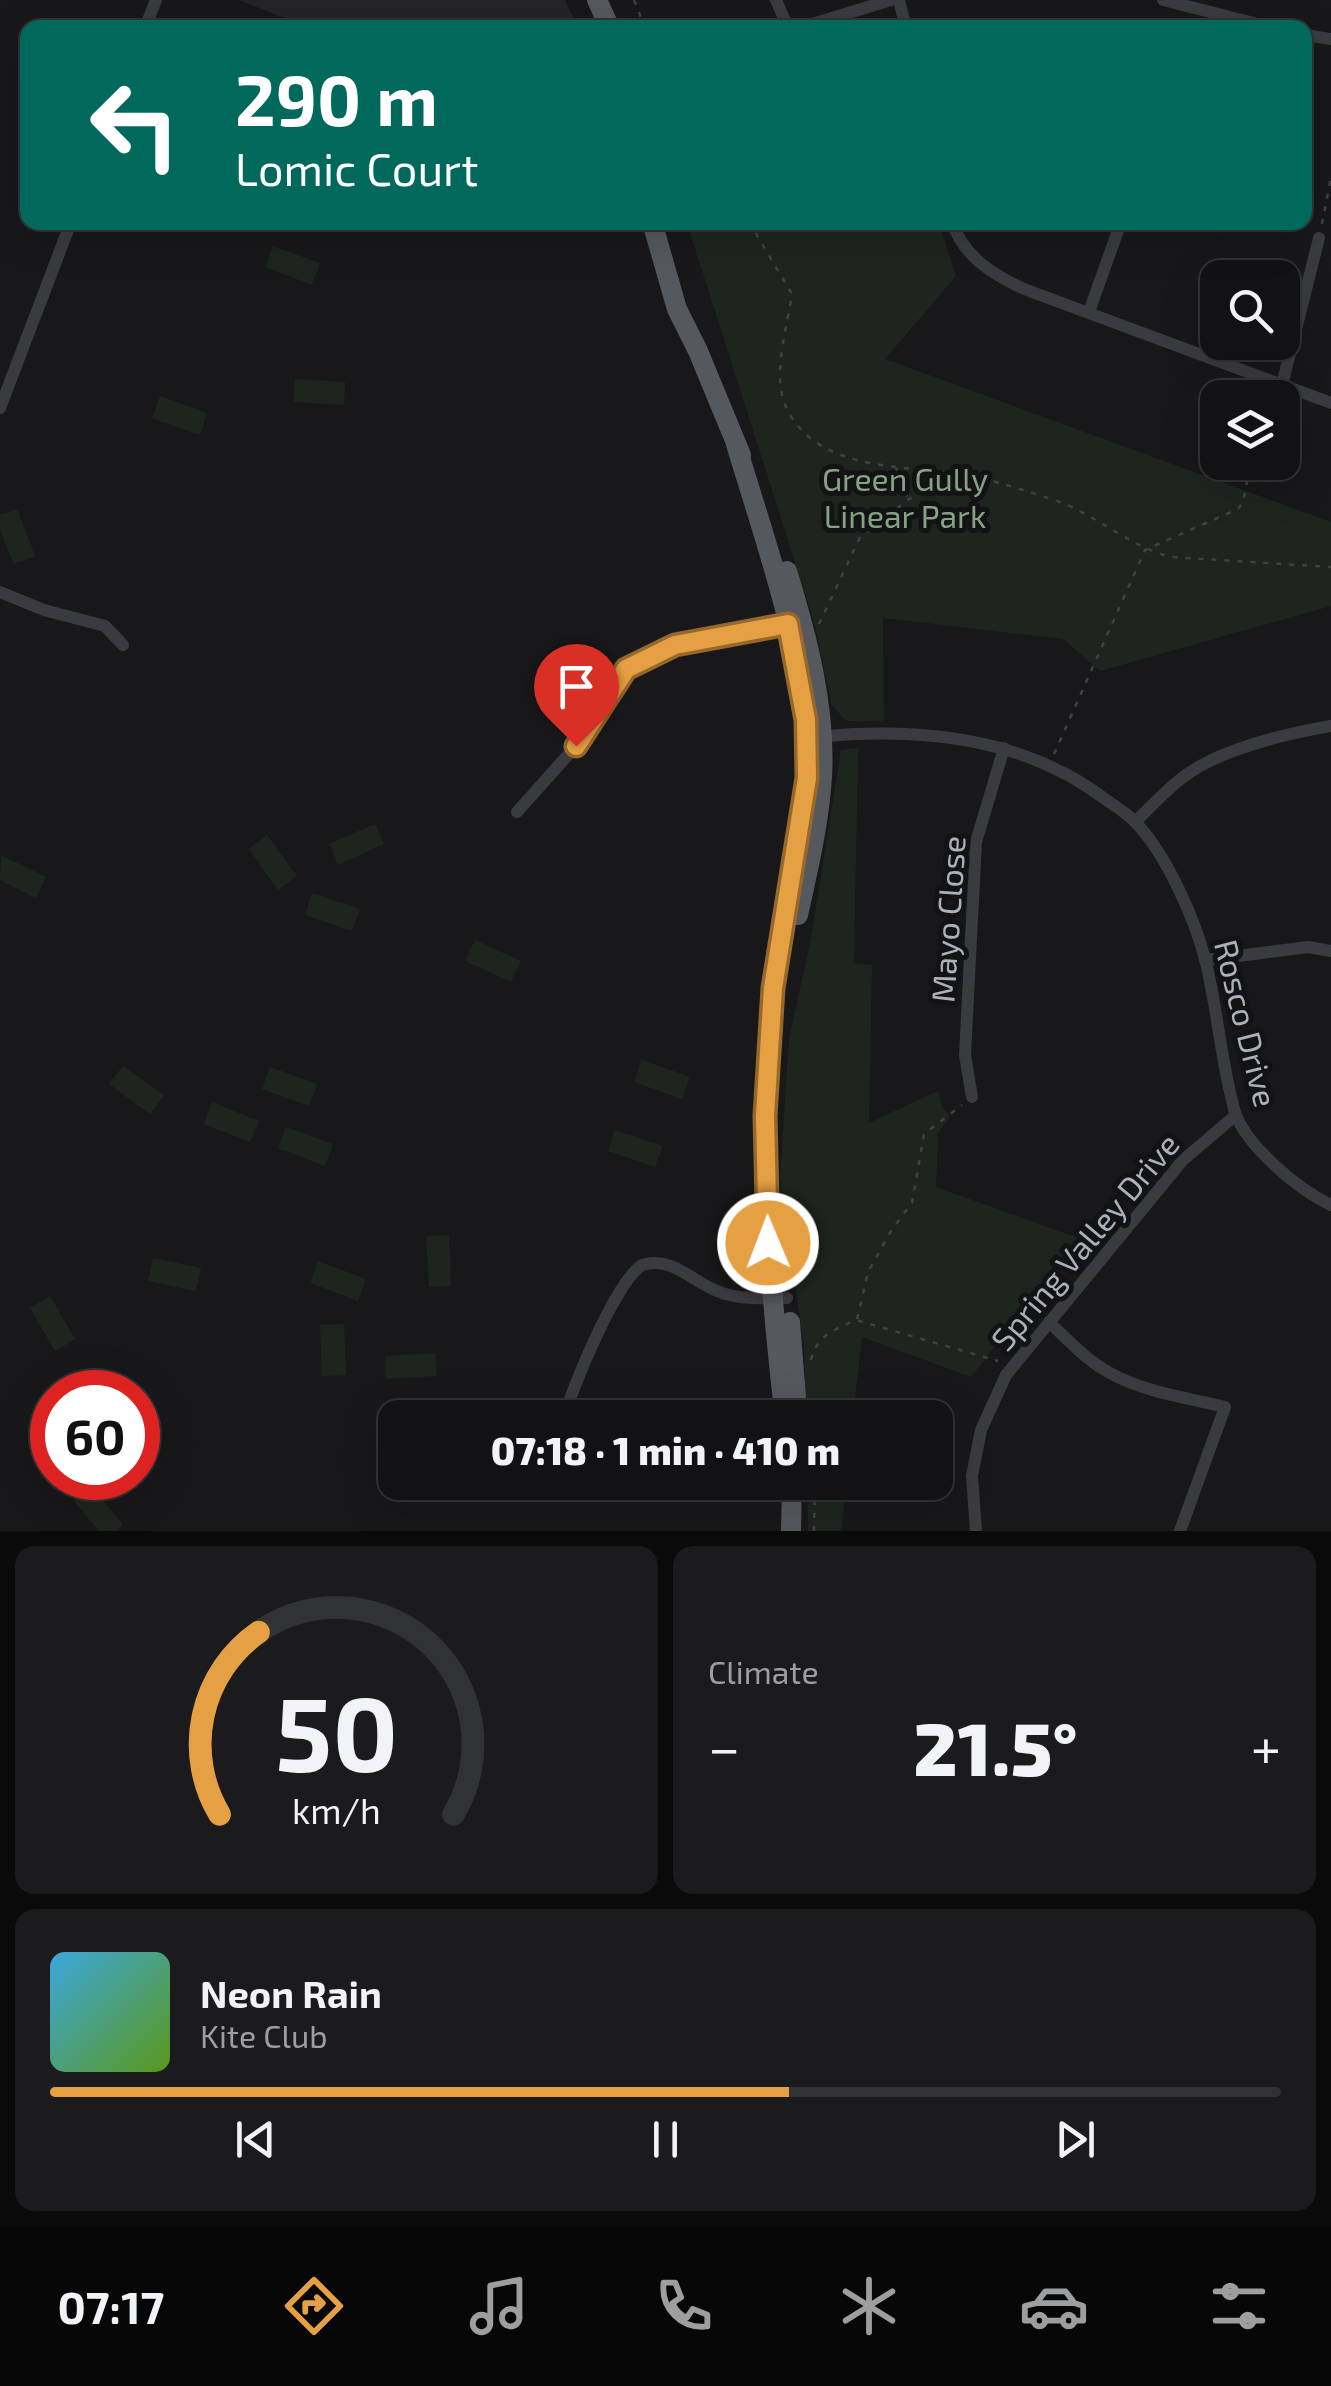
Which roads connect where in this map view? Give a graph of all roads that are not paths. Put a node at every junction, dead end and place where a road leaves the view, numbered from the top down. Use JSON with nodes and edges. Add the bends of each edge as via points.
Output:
{"nodes":[{"id":1,"x":891,"y":0,"type":"edge"},
{"id":2,"x":1163,"y":0,"type":"edge"},
{"id":3,"x":826,"y":20,"type":"edge"},
{"id":4,"x":1242,"y":20,"type":"edge"},
{"id":5,"x":68,"y":230,"type":"edge"},
{"id":6,"x":654,"y":230,"type":"edge"},
{"id":7,"x":667,"y":230,"type":"edge"},
{"id":8,"x":956,"y":230,"type":"edge"},
{"id":9,"x":1119,"y":230,"type":"edge"},
{"id":10,"x":1319,"y":238,"type":"road end"},
{"id":11,"x":1089,"y":312,"type":"junction"},
{"id":12,"x":698,"y":351,"type":"junction"},
{"id":13,"x":1269,"y":380,"type":"edge"},
{"id":14,"x":1283,"y":380,"type":"edge"},
{"id":15,"x":1300,"y":392,"type":"edge"},
{"id":16,"x":1331,"y":403,"type":"edge"},
{"id":17,"x":0,"y":408,"type":"edge"},
{"id":18,"x":0,"y":592,"type":"edge"},
{"id":19,"x":802,"y":625,"type":"junction"},
{"id":20,"x":123,"y":645,"type":"dead end"},
{"id":21,"x":1331,"y":726,"type":"edge"},
{"id":22,"x":814,"y":737,"type":"junction"},
{"id":23,"x":1004,"y":748,"type":"junction"},
{"id":24,"x":518,"y":812,"type":"dead end"},
{"id":25,"x":1135,"y":822,"type":"junction"},
{"id":26,"x":1331,"y":951,"type":"edge"},
{"id":27,"x":1206,"y":960,"type":"junction"},
{"id":28,"x":972,"y":1097,"type":"road end"},
{"id":29,"x":1236,"y":1116,"type":"junction"},
{"id":30,"x":1331,"y":1204,"type":"edge"},
{"id":31,"x":780,"y":1298,"type":"junction"},
{"id":32,"x":1048,"y":1322,"type":"junction"},
{"id":33,"x":571,"y":1400,"type":"edge"},
{"id":34,"x":785,"y":1400,"type":"edge"},
{"id":35,"x":796,"y":1400,"type":"edge"},
{"id":36,"x":792,"y":1500,"type":"edge"},
{"id":37,"x":791,"y":1531,"type":"edge"},
{"id":38,"x":976,"y":1531,"type":"edge"},
{"id":39,"x":1180,"y":1531,"type":"edge"}],
"edges":[{"from":1,"to":3,"type":"street"},
{"from":2,"to":4,"type":"street"},
{"from":5,"to":17,"type":"street"},
{"from":6,"to":12,"type":"main road","via":[[677,309]]},
{"from":7,"to":12,"type":"main road"},
{"from":8,"to":11,"type":"street","via":[[981,265]]},
{"from":9,"to":11,"type":"street"},
{"from":10,"to":14,"type":"street"},
{"from":11,"to":13,"type":"street"},
{"from":12,"to":19,"type":"main road","via":[[767,512]]},
{"from":15,"to":16,"type":"street"},
{"from":18,"to":20,"type":"street","via":[[105,626]]},
{"from":19,"to":22,"type":"main road"},
{"from":19,"to":24,"type":"street","via":[[675,645],[626,669],[576,746]]},
{"from":21,"to":25,"type":"street","via":[[1233,752],[1184,776]]},
{"from":22,"to":23,"type":"street","name":"Rosco Drive","via":[[917,733]]},
{"from":22,"to":31,"type":"main road","via":[[822,774],[816,828],[771,1034],[765,1116]]},
{"from":23,"to":25,"type":"street","name":"Rosco Drive","via":[[1088,785]]},
{"from":23,"to":28,"type":"street","name":"Mayo Close","via":[[976,842],[965,1054]]},
{"from":25,"to":27,"type":"street","name":"Rosco Drive","via":[[1160,856]]},
{"from":26,"to":27,"type":"street","via":[[1308,947]]},
{"from":27,"to":29,"type":"street","name":"Rosco Drive"},
{"from":29,"to":30,"type":"street","name":"Rosco Drive","via":[[1270,1162]]},
{"from":29,"to":32,"type":"street","name":"Spring Valley Drive","via":[[1182,1160]]},
{"from":31,"to":33,"type":"street","via":[[725,1294],[667,1263],[642,1265],[592,1345]]},
{"from":31,"to":34,"type":"main road"},
{"from":31,"to":35,"type":"main road","via":[[795,1360]]},
{"from":32,"to":38,"type":"street","name":"Spring Valley Drive","via":[[1013,1366],[981,1430],[972,1476]]},
{"from":32,"to":39,"type":"street","via":[[1111,1374],[1225,1406]]},
{"from":36,"to":37,"type":"main road"}]}
